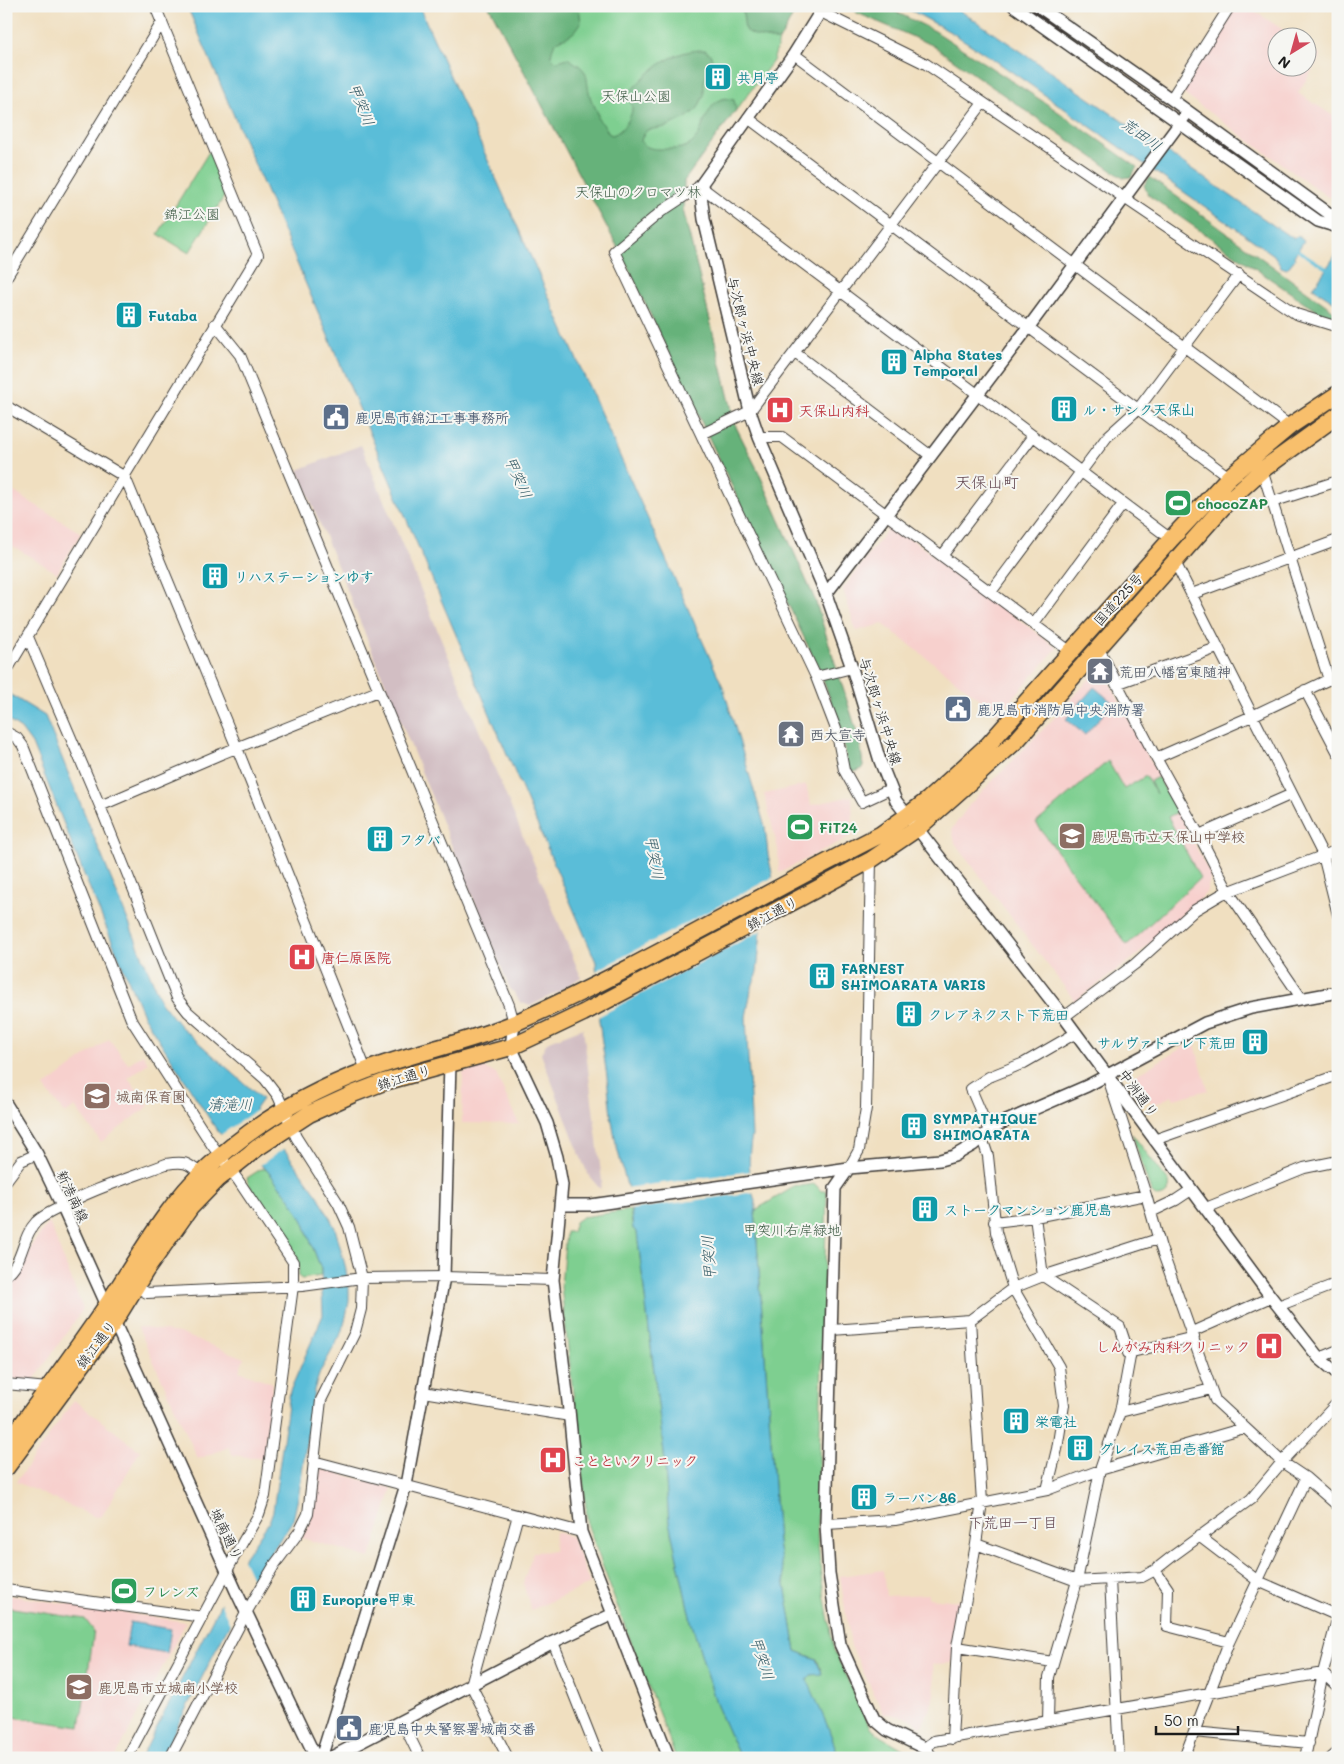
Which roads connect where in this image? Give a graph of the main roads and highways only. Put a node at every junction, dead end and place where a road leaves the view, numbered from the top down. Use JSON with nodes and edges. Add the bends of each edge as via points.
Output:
{"nodes":[{"id":1,"x":1338,"y":394,"type":"edge"},
{"id":2,"x":1338,"y":415,"type":"edge"},
{"id":3,"x":912,"y":822,"type":"junction"},
{"id":4,"x":281,"y":1122,"type":"junction"},
{"id":5,"x":228,"y":1161,"type":"junction"},
{"id":6,"x":6,"y":1446,"type":"edge"},
{"id":7,"x":6,"y":1468,"type":"edge"}],
"edges":[{"from":1,"to":3,"type":"highway","name":"国道225号","via":[[1290,426],[1228,478],[988,746]]},
{"from":2,"to":3,"type":"highway","name":"国道225号","via":[[1262,470],[1229,500],[1017,740]]},
{"from":3,"to":4,"type":"highway","name":"錦江通り","via":[[779,887],[582,992],[490,1032],[366,1070],[332,1085]]},
{"from":3,"to":4,"type":"highway","name":"錦江通り","via":[[870,860],[583,1013],[511,1047],[384,1082],[309,1114]]},
{"from":4,"to":5,"type":"highway","name":"錦江通り"},
{"from":5,"to":6,"type":"highway","name":"錦江通り","via":[[201,1174],[173,1206]]},
{"from":5,"to":7,"type":"highway","name":"錦江通り","via":[[218,1179],[190,1208],[114,1322]]}]}
